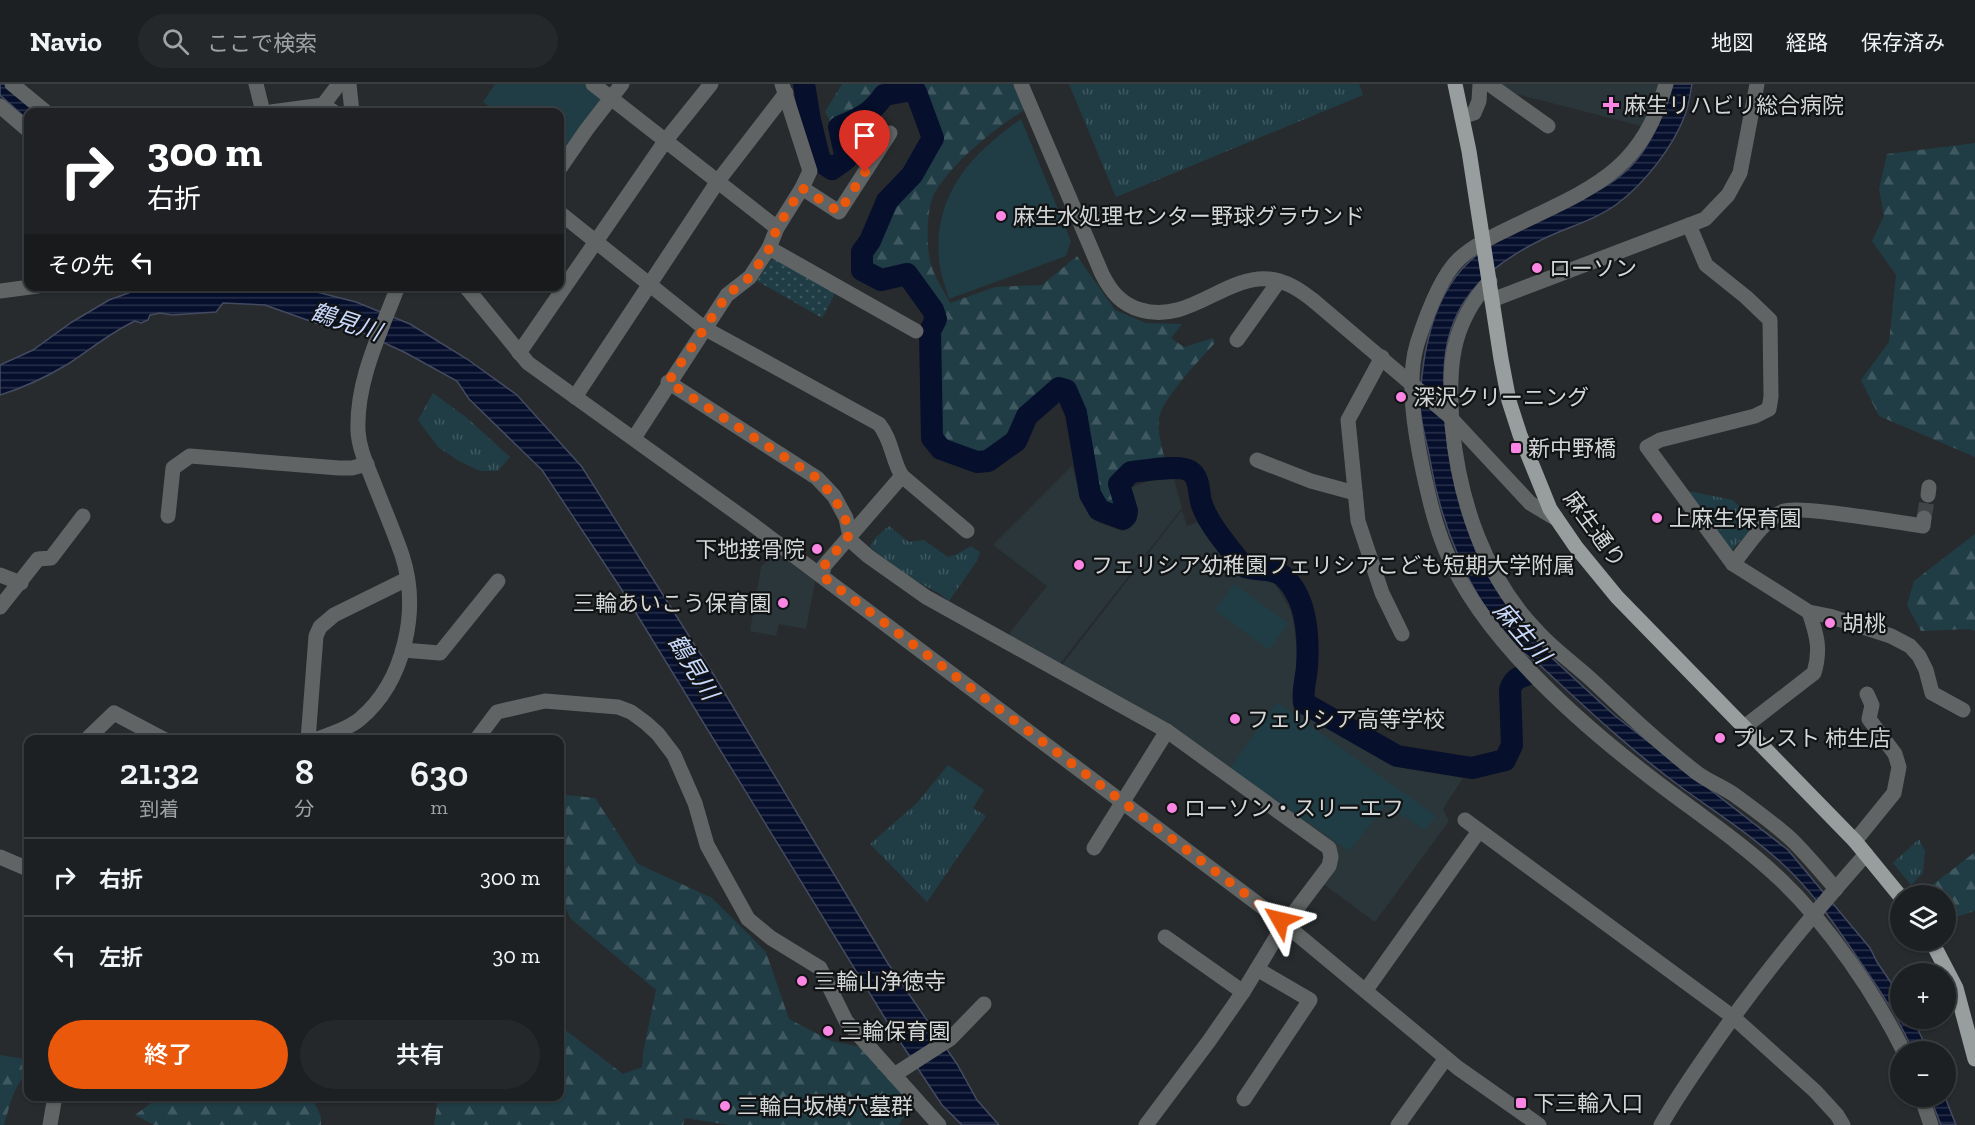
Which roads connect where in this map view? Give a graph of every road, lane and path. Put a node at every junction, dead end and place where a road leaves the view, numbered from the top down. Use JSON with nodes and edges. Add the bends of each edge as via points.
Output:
{"nodes":[{"id":1,"x":12,"y":84,"type":"edge"},
{"id":2,"x":256,"y":84,"type":"edge"},
{"id":3,"x":339,"y":84,"type":"edge"},
{"id":4,"x":349,"y":84,"type":"edge"},
{"id":5,"x":593,"y":84,"type":"edge"},
{"id":6,"x":622,"y":84,"type":"edge"},
{"id":7,"x":711,"y":84,"type":"edge"},
{"id":8,"x":1021,"y":84,"type":"edge"},
{"id":9,"x":1455,"y":84,"type":"edge"},
{"id":10,"x":1479,"y":84,"type":"edge"},
{"id":11,"x":1489,"y":84,"type":"edge"},
{"id":12,"x":1666,"y":84,"type":"edge"},
{"id":13,"x":1757,"y":84,"type":"edge"},
{"id":14,"x":784,"y":89,"type":"edge"},
{"id":15,"x":610,"y":98,"type":"junction"},
{"id":16,"x":0,"y":106,"type":"edge"},
{"id":17,"x":41,"y":108,"type":"edge"},
{"id":18,"x":262,"y":108,"type":"edge"},
{"id":19,"x":329,"y":108,"type":"edge"},
{"id":20,"x":352,"y":108,"type":"edge"},
{"id":21,"x":1462,"y":117,"type":"junction"},
{"id":22,"x":1548,"y":126,"type":"dead end"},
{"id":23,"x":24,"y":127,"type":"edge"},
{"id":24,"x":890,"y":133,"type":"dead end"},
{"id":25,"x":666,"y":140,"type":"junction"},
{"id":26,"x":564,"y":162,"type":"edge"},
{"id":27,"x":718,"y":182,"type":"junction"},
{"id":28,"x":802,"y":188,"type":"junction"},
{"id":29,"x":564,"y":216,"type":"edge"},
{"id":30,"x":1689,"y":225,"type":"junction"},
{"id":31,"x":777,"y":228,"type":"junction"},
{"id":32,"x":597,"y":242,"type":"junction"},
{"id":33,"x":1483,"y":242,"type":"junction"},
{"id":34,"x":769,"y":249,"type":"junction"},
{"id":35,"x":1279,"y":281,"type":"junction"},
{"id":36,"x":1490,"y":281,"type":"junction"},
{"id":37,"x":649,"y":284,"type":"junction"},
{"id":38,"x":24,"y":288,"type":"edge"},
{"id":39,"x":564,"y":289,"type":"edge"},
{"id":40,"x":0,"y":291,"type":"edge"},
{"id":41,"x":396,"y":291,"type":"edge"},
{"id":42,"x":472,"y":291,"type":"edge"},
{"id":43,"x":563,"y":291,"type":"edge"},
{"id":44,"x":1492,"y":300,"type":"junction"},
{"id":45,"x":704,"y":328,"type":"junction"},
{"id":46,"x":916,"y":331,"type":"dead end"},
{"id":47,"x":1237,"y":340,"type":"dead end"},
{"id":48,"x":519,"y":354,"type":"junction"},
{"id":49,"x":1382,"y":357,"type":"junction"},
{"id":50,"x":668,"y":382,"type":"junction"},
{"id":51,"x":1416,"y":386,"type":"junction"},
{"id":52,"x":575,"y":397,"type":"junction"},
{"id":53,"x":1450,"y":417,"type":"junction"},
{"id":54,"x":634,"y":438,"type":"junction"},
{"id":55,"x":1257,"y":460,"type":"dead end"},
{"id":56,"x":367,"y":464,"type":"junction"},
{"id":57,"x":902,"y":476,"type":"junction"},
{"id":58,"x":1355,"y":493,"type":"junction"},
{"id":59,"x":83,"y":516,"type":"dead end"},
{"id":60,"x":168,"y":516,"type":"dead end"},
{"id":61,"x":1555,"y":518,"type":"junction"},
{"id":62,"x":1924,"y":518,"type":"dead end"},
{"id":63,"x":967,"y":531,"type":"dead end"},
{"id":64,"x":850,"y":534,"type":"junction"},
{"id":65,"x":1733,"y":564,"type":"junction"},
{"id":66,"x":0,"y":575,"type":"edge"},
{"id":67,"x":822,"y":576,"type":"junction"},
{"id":68,"x":407,"y":579,"type":"junction"},
{"id":69,"x":498,"y":581,"type":"dead end"},
{"id":70,"x":21,"y":583,"type":"junction"},
{"id":71,"x":0,"y":607,"type":"edge"},
{"id":72,"x":1809,"y":612,"type":"junction"},
{"id":73,"x":1402,"y":634,"type":"dead end"},
{"id":74,"x":403,"y":650,"type":"junction"},
{"id":75,"x":1867,"y":694,"type":"dead end"},
{"id":76,"x":1963,"y":710,"type":"dead end"},
{"id":77,"x":1743,"y":728,"type":"junction"},
{"id":78,"x":1167,"y":731,"type":"junction"},
{"id":79,"x":91,"y":735,"type":"edge"},
{"id":80,"x":156,"y":735,"type":"edge"},
{"id":81,"x":308,"y":735,"type":"edge"},
{"id":82,"x":327,"y":735,"type":"edge"},
{"id":83,"x":480,"y":735,"type":"edge"},
{"id":84,"x":1123,"y":802,"type":"junction"},
{"id":85,"x":1465,"y":820,"type":"dead end"},
{"id":86,"x":1479,"y":831,"type":"junction"},
{"id":87,"x":1855,"y":842,"type":"junction"},
{"id":88,"x":1094,"y":848,"type":"dead end"},
{"id":89,"x":1866,"y":854,"type":"junction"},
{"id":90,"x":0,"y":857,"type":"edge"},
{"id":91,"x":24,"y":867,"type":"edge"},
{"id":92,"x":1891,"y":885,"type":"edge"},
{"id":93,"x":1834,"y":891,"type":"junction"},
{"id":94,"x":1815,"y":912,"type":"junction"},
{"id":95,"x":1286,"y":925,"type":"junction"},
{"id":96,"x":1165,"y":937,"type":"dead end"},
{"id":97,"x":1937,"y":951,"type":"edge"},
{"id":98,"x":1257,"y":969,"type":"junction"},
{"id":99,"x":1366,"y":990,"type":"junction"},
{"id":100,"x":1243,"y":992,"type":"junction"},
{"id":101,"x":984,"y":1004,"type":"dead end"},
{"id":102,"x":1733,"y":1017,"type":"junction"},
{"id":103,"x":1898,"y":1041,"type":"edge"},
{"id":104,"x":1446,"y":1058,"type":"junction"},
{"id":105,"x":1975,"y":1059,"type":"edge"},
{"id":106,"x":894,"y":1075,"type":"junction"},
{"id":107,"x":1244,"y":1099,"type":"dead end"},
{"id":108,"x":53,"y":1101,"type":"edge"},
{"id":109,"x":1925,"y":1107,"type":"edge"},
{"id":110,"x":50,"y":1125,"type":"edge"},
{"id":111,"x":939,"y":1125,"type":"edge"},
{"id":112,"x":1146,"y":1125,"type":"edge"},
{"id":113,"x":1398,"y":1125,"type":"edge"},
{"id":114,"x":1539,"y":1125,"type":"edge"},
{"id":115,"x":1661,"y":1125,"type":"edge"},
{"id":116,"x":1843,"y":1125,"type":"edge"},
{"id":117,"x":1931,"y":1125,"type":"edge"}],
"edges":[{"from":1,"to":17,"type":"street"},
{"from":2,"to":18,"type":"street"},
{"from":3,"to":19,"type":"street"},
{"from":4,"to":20,"type":"street"},
{"from":5,"to":15,"type":"street"},
{"from":6,"to":15,"type":"street"},
{"from":7,"to":25,"type":"street"},
{"from":8,"to":35,"type":"street","via":[[1102,274],[1116,296],[1138,309],[1163,313],[1245,282]]},
{"from":9,"to":21,"type":"main road","name":"麻生通り"},
{"from":10,"to":21,"type":"street","via":[[1474,113]]},
{"from":11,"to":22,"type":"street"},
{"from":12,"to":33,"type":"street","via":[[1647,134],[1616,170],[1566,202]]},
{"from":13,"to":30,"type":"street","via":[[1740,173],[1719,207],[1705,219]]},
{"from":14,"to":27,"type":"street"},
{"from":14,"to":28,"type":"street","via":[[810,171]]},
{"from":15,"to":25,"type":"street"},
{"from":15,"to":26,"type":"street"},
{"from":16,"to":23,"type":"street"},
{"from":21,"to":33,"type":"main road","name":"麻生通り"},
{"from":24,"to":28,"type":"street","via":[[839,212]]},
{"from":25,"to":27,"type":"street"},
{"from":25,"to":32,"type":"street"},
{"from":27,"to":31,"type":"street"},
{"from":27,"to":37,"type":"street"},
{"from":28,"to":31,"type":"street"},
{"from":29,"to":32,"type":"street"},
{"from":30,"to":44,"type":"street"},
{"from":30,"to":65,"type":"street","via":[[1706,265],[1770,320],[1769,409],[1659,440],[1647,447]]},
{"from":31,"to":34,"type":"street"},
{"from":32,"to":37,"type":"street"},
{"from":32,"to":39,"type":"street"},
{"from":33,"to":36,"type":"main road","name":"麻生通り"},
{"from":33,"to":51,"type":"street","via":[[1458,260],[1432,301],[1416,349]]},
{"from":34,"to":45,"type":"street","via":[[750,277],[727,295]]},
{"from":34,"to":46,"type":"street"},
{"from":35,"to":47,"type":"street"},
{"from":35,"to":49,"type":"street","via":[[1314,301]]},
{"from":36,"to":44,"type":"main road","name":"麻生通り"},
{"from":36,"to":53,"type":"street","via":[[1474,298],[1458,332],[1450,376]]},
{"from":37,"to":45,"type":"street"},
{"from":37,"to":52,"type":"street"},
{"from":38,"to":40,"type":"street"},
{"from":41,"to":56,"type":"street","via":[[365,376],[359,411],[360,442]]},
{"from":42,"to":48,"type":"street"},
{"from":43,"to":48,"type":"street"},
{"from":44,"to":61,"type":"main road","name":"麻生通り","via":[[1509,401]]},
{"from":45,"to":50,"type":"street"},
{"from":45,"to":57,"type":"street","via":[[879,424],[887,434]]},
{"from":48,"to":52,"type":"street"},
{"from":49,"to":51,"type":"street"},
{"from":49,"to":58,"type":"street","via":[[1348,420]]},
{"from":50,"to":54,"type":"street"},
{"from":50,"to":64,"type":"street","via":[[817,478],[834,496]]},
{"from":51,"to":53,"type":"street"},
{"from":51,"to":94,"type":"street","via":[[1421,460],[1436,526],[1463,586],[1489,626],[1580,719],[1757,859]]},
{"from":52,"to":54,"type":"street"},
{"from":53,"to":61,"type":"street","via":[[1530,503]]},
{"from":53,"to":93,"type":"street","via":[[1464,500],[1483,549],[1506,592],[1537,632],[1655,738],[1793,840]]},
{"from":54,"to":67,"type":"street"},
{"from":55,"to":58,"type":"street"},
{"from":56,"to":60,"type":"street","via":[[339,468],[190,456],[173,468]]},
{"from":56,"to":68,"type":"street","via":[[403,557]]},
{"from":57,"to":63,"type":"street"},
{"from":57,"to":64,"type":"street"},
{"from":58,"to":73,"type":"street","via":[[1358,521],[1382,593]]},
{"from":59,"to":70,"type":"street","via":[[51,558],[38,559]]},
{"from":61,"to":77,"type":"main road","name":"麻生通り","via":[[1617,597]]},
{"from":62,"to":65,"type":"street","via":[[1923,526],[1786,510],[1769,521]]},
{"from":64,"to":67,"type":"street","via":[[824,566]]},
{"from":64,"to":78,"type":"street","via":[[851,541],[868,556],[926,597]]},
{"from":65,"to":72,"type":"street"},
{"from":66,"to":70,"type":"street"},
{"from":67,"to":84,"type":"street"},
{"from":68,"to":74,"type":"street","via":[[409,617]]},
{"from":68,"to":81,"type":"street","via":[[334,615],[320,627],[316,636]]},
{"from":69,"to":74,"type":"street","via":[[440,653]]},
{"from":70,"to":71,"type":"street"},
{"from":72,"to":76,"type":"street","via":[[1891,636],[1910,646],[1926,670],[1932,693]]},
{"from":72,"to":77,"type":"street","via":[[1819,650],[1814,673]]},
{"from":74,"to":82,"type":"street","via":[[392,677],[367,712],[352,724]]},
{"from":75,"to":87,"type":"street","via":[[1872,705],[1869,719],[1895,754],[1899,766],[1894,793]]},
{"from":77,"to":87,"type":"main road","name":"麻生通り"},
{"from":78,"to":84,"type":"street"},
{"from":78,"to":95,"type":"street","via":[[1329,848],[1329,866]]},
{"from":79,"to":80,"type":"street","via":[[114,713]]},
{"from":83,"to":106,"type":"street","via":[[497,712],[545,700],[618,708],[646,723],[675,754],[706,844],[748,919],[820,968],[846,1021]]},
{"from":84,"to":88,"type":"street"},
{"from":84,"to":95,"type":"street"},
{"from":85,"to":86,"type":"street"},
{"from":86,"to":99,"type":"street"},
{"from":86,"to":102,"type":"street"},
{"from":87,"to":89,"type":"main road","name":"麻生通り"},
{"from":89,"to":92,"type":"main road","name":"麻生通り"},
{"from":89,"to":93,"type":"street"},
{"from":90,"to":91,"type":"street"},
{"from":93,"to":94,"type":"street"},
{"from":94,"to":102,"type":"street"},
{"from":94,"to":103,"type":"street"},
{"from":95,"to":98,"type":"street"},
{"from":95,"to":99,"type":"street"},
{"from":96,"to":100,"type":"street"},
{"from":97,"to":105,"type":"main road","via":[[1956,988]]},
{"from":98,"to":100,"type":"street"},
{"from":98,"to":107,"type":"street","via":[[1310,1000]]},
{"from":99,"to":104,"type":"street"},
{"from":100,"to":112,"type":"street"},
{"from":101,"to":106,"type":"street","via":[[950,1039]]},
{"from":102,"to":115,"type":"street"},
{"from":102,"to":116,"type":"street","via":[[1815,1091]]},
{"from":104,"to":113,"type":"street"},
{"from":104,"to":114,"type":"street"},
{"from":106,"to":111,"type":"street"},
{"from":108,"to":110,"type":"street"},
{"from":109,"to":117,"type":"street"}]}
